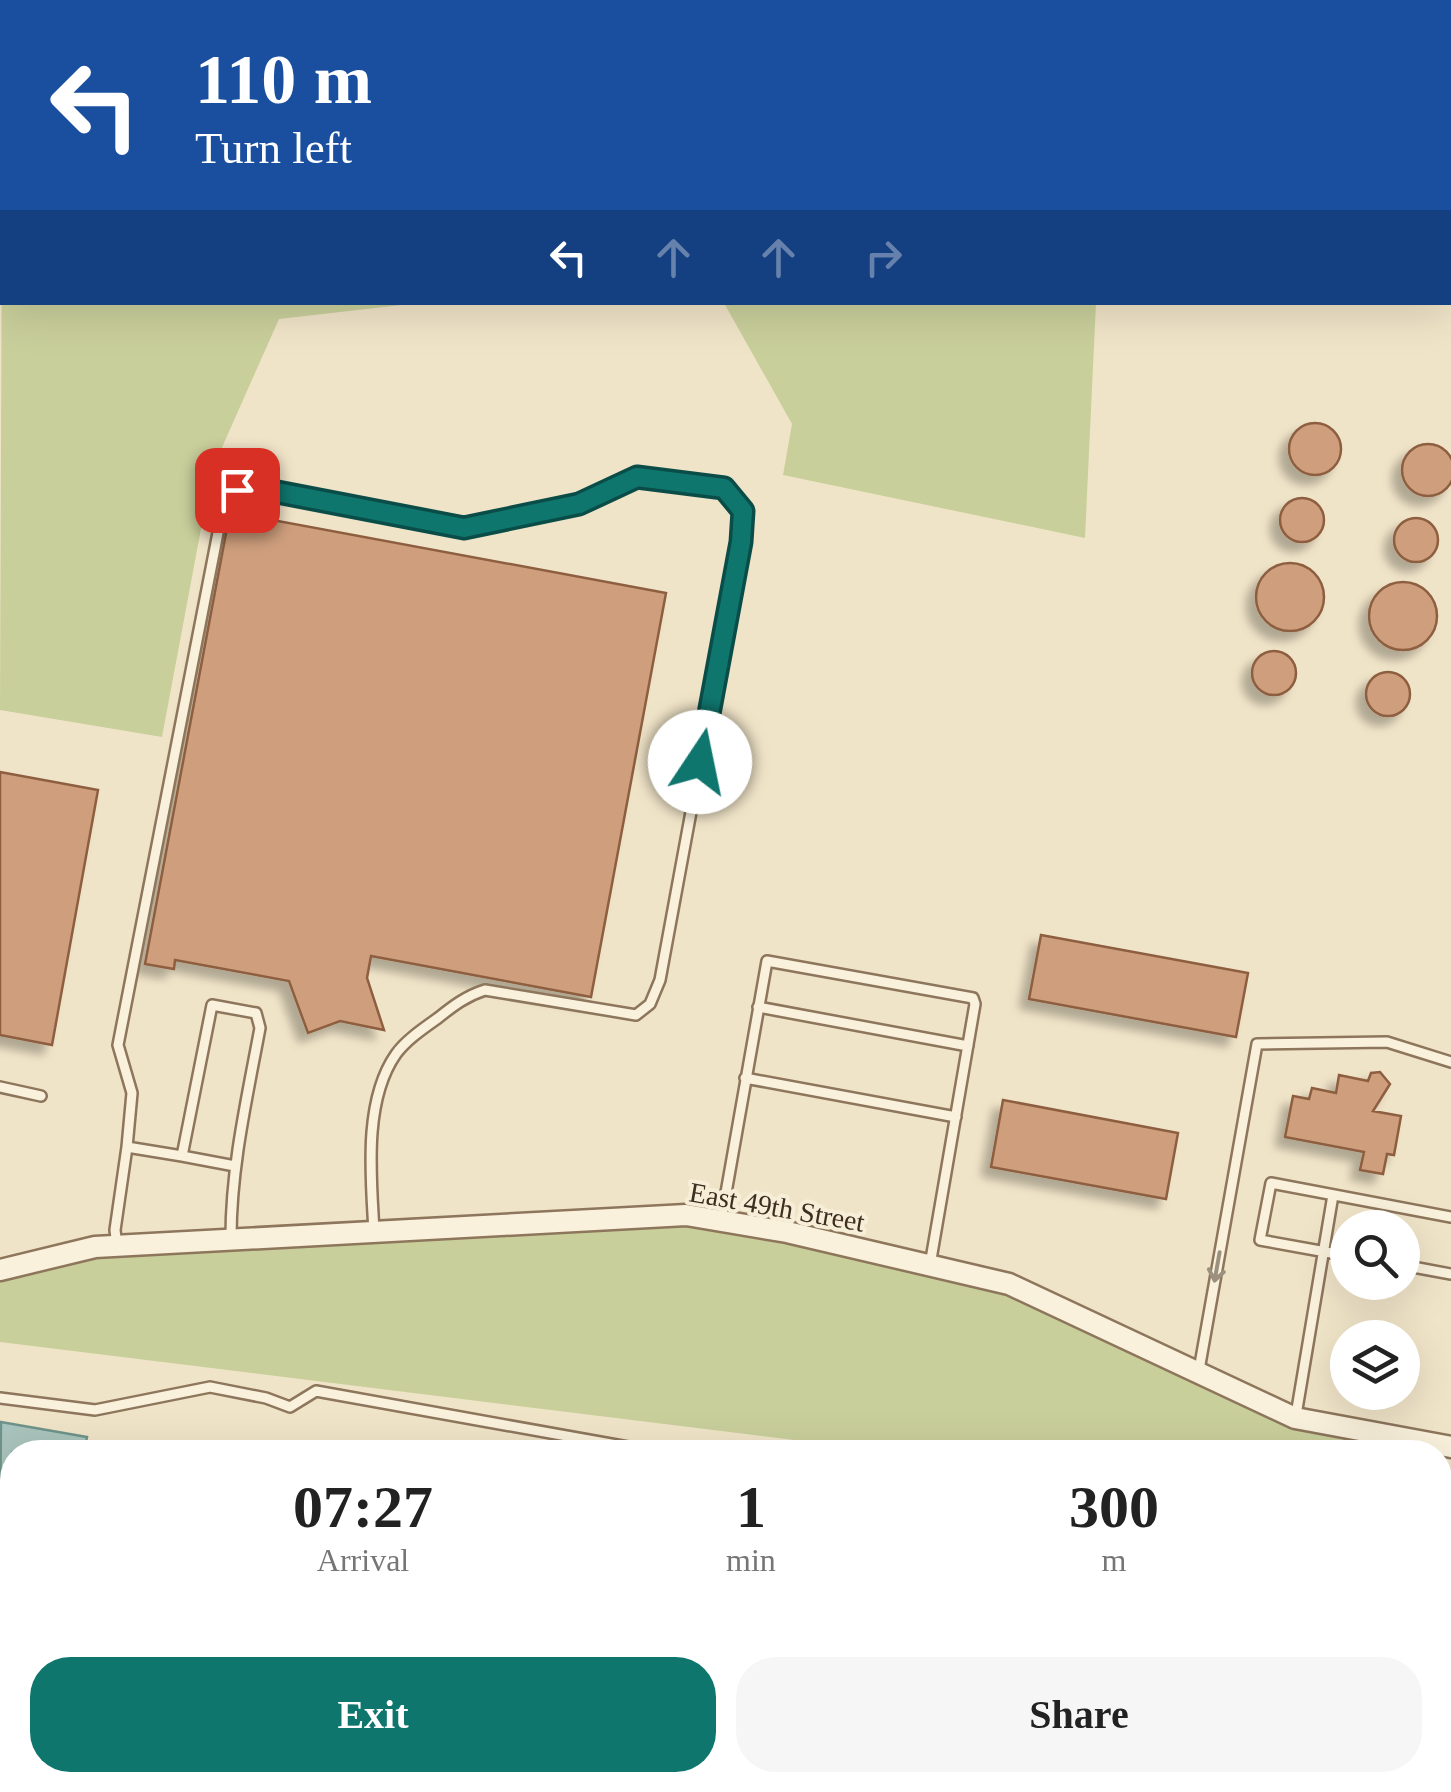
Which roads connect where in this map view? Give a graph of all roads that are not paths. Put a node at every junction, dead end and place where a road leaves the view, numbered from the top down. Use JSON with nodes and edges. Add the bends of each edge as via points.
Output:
{"nodes":[{"id":1,"x":758,"y":1007,"type":"junction"},
{"id":2,"x":968,"y":1046,"type":"junction"},
{"id":3,"x":1451,"y":1062,"type":"edge"},
{"id":4,"x":745,"y":1078,"type":"junction"},
{"id":5,"x":0,"y":1087,"type":"edge"},
{"id":6,"x":41,"y":1096,"type":"dead end"},
{"id":7,"x":956,"y":1117,"type":"junction"},
{"id":8,"x":127,"y":1147,"type":"junction"},
{"id":9,"x":182,"y":1156,"type":"junction"},
{"id":10,"x":235,"y":1166,"type":"junction"},
{"id":11,"x":1333,"y":1195,"type":"junction"},
{"id":12,"x":1451,"y":1217,"type":"edge"},
{"id":13,"x":721,"y":1221,"type":"junction"},
{"id":14,"x":374,"y":1232,"type":"junction"},
{"id":15,"x":231,"y":1240,"type":"junction"},
{"id":16,"x":117,"y":1246,"type":"junction"},
{"id":17,"x":1322,"y":1252,"type":"junction"},
{"id":18,"x":1330,"y":1253,"type":"edge"},
{"id":19,"x":930,"y":1266,"type":"junction"},
{"id":20,"x":1420,"y":1268,"type":"edge"},
{"id":21,"x":0,"y":1270,"type":"edge"},
{"id":22,"x":1451,"y":1274,"type":"edge"},
{"id":23,"x":1198,"y":1373,"type":"junction"},
{"id":24,"x":0,"y":1398,"type":"edge"},
{"id":25,"x":1296,"y":1418,"type":"junction"},
{"id":26,"x":589,"y":1440,"type":"edge"},
{"id":27,"x":1414,"y":1440,"type":"edge"}],
"edges":[{"from":1,"to":2,"type":"lane"},
{"from":1,"to":2,"type":"lane","via":[[769,960],[954,994],[975,1001]]},
{"from":1,"to":4,"type":"lane"},
{"from":2,"to":7,"type":"lane"},
{"from":3,"to":23,"type":"lane","one_way":true,"via":[[1388,1042],[1257,1044]]},
{"from":4,"to":7,"type":"lane"},
{"from":4,"to":13,"type":"lane"},
{"from":5,"to":6,"type":"lane"},
{"from":7,"to":19,"type":"lane"},
{"from":8,"to":9,"type":"lane"},
{"from":8,"to":14,"type":"lane","via":[[132,1093],[118,1045],[224,502],[251,487],[464,528],[579,504],[637,477],[724,488],[743,511],[741,542],[660,980],[650,1004],[636,1014],[485,990],[429,1024],[398,1050],[386,1071],[373,1135]]},
{"from":8,"to":16,"type":"lane"},
{"from":9,"to":10,"type":"lane"},
{"from":9,"to":10,"type":"lane","via":[[212,1005],[256,1013],[260,1028]]},
{"from":10,"to":15,"type":"lane"},
{"from":11,"to":12,"type":"lane"},
{"from":11,"to":17,"type":"lane"},
{"from":11,"to":17,"type":"lane","via":[[1270,1183],[1260,1240]]},
{"from":13,"to":14,"type":"street","name":"East 49th Street","via":[[686,1215]]},
{"from":13,"to":19,"type":"street","name":"East 49th Street"},
{"from":14,"to":15,"type":"street","name":"East 49th Street"},
{"from":15,"to":16,"type":"street","name":"East 49th Street"},
{"from":16,"to":21,"type":"street","name":"East 49th Street"},
{"from":17,"to":18,"type":"lane"},
{"from":17,"to":25,"type":"lane"},
{"from":19,"to":23,"type":"street","name":"East 49th Street","via":[[1010,1284]]},
{"from":20,"to":22,"type":"lane"},
{"from":23,"to":25,"type":"street","name":"East 49th Street"},
{"from":24,"to":26,"type":"lane","via":[[95,1410],[210,1388],[290,1408],[316,1391]]},
{"from":25,"to":27,"type":"street","name":"East 49th Street"}]}
